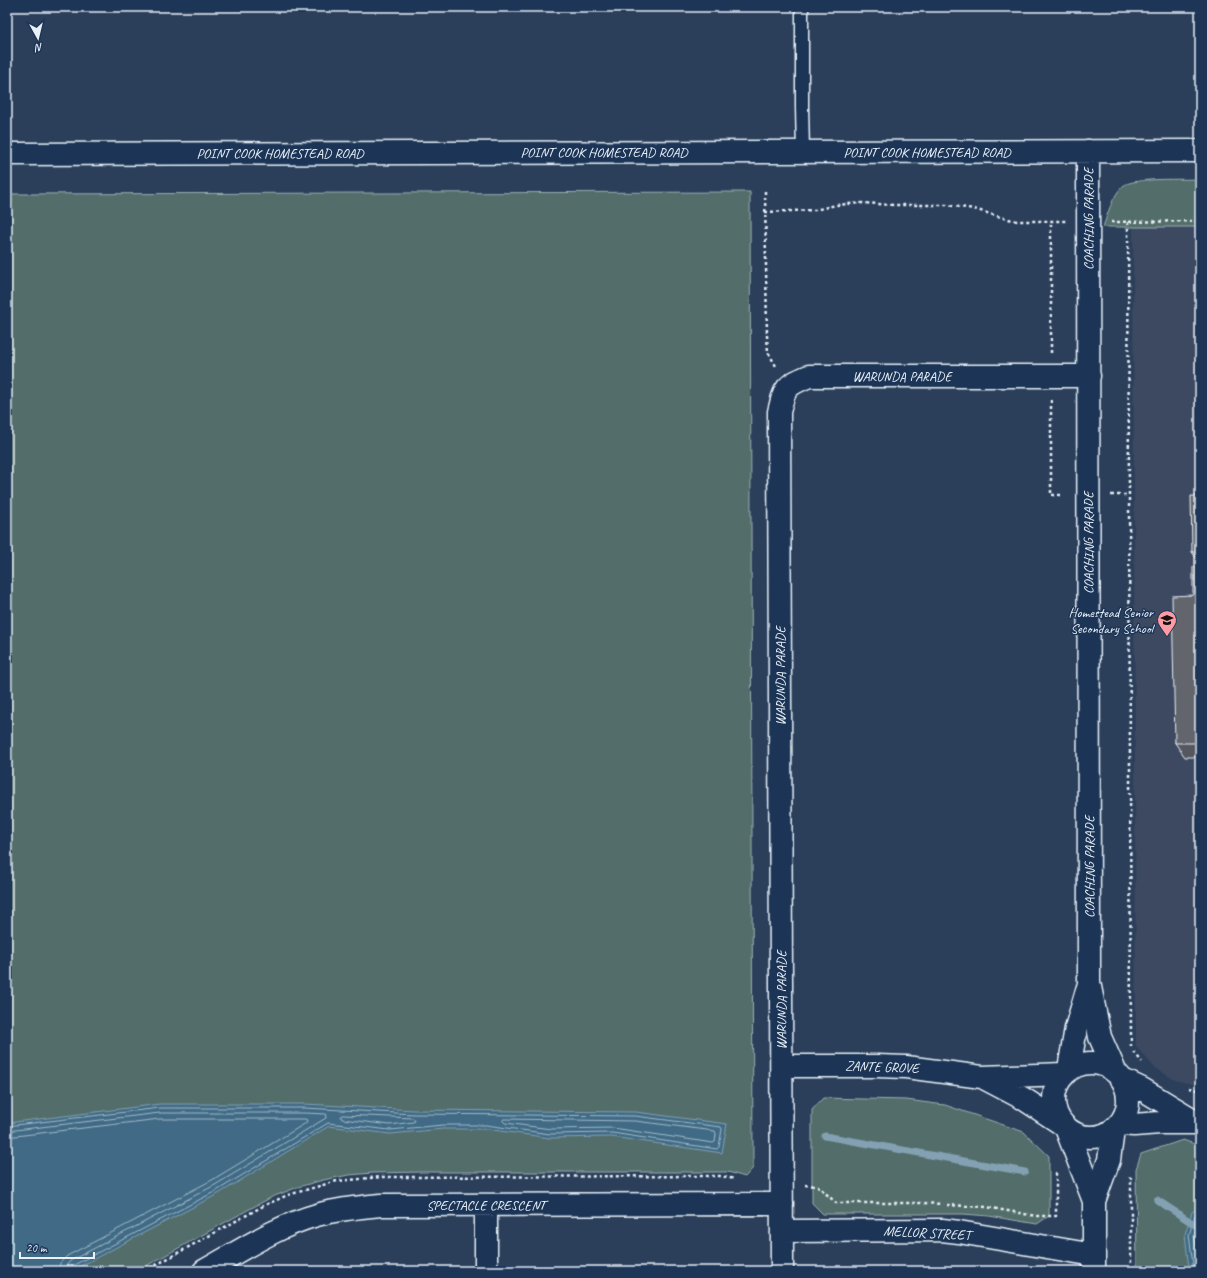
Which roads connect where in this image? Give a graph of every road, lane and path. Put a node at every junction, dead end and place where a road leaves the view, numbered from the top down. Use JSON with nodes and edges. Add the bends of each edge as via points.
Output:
{"nodes":[{"id":1,"x":802,"y":7,"type":"edge"},
{"id":2,"x":1088,"y":151,"type":"junction"},
{"id":3,"x":1200,"y":151,"type":"edge"},
{"id":4,"x":803,"y":152,"type":"junction"},
{"id":5,"x":7,"y":154,"type":"edge"},
{"id":6,"x":765,"y":191,"type":"dead end"},
{"id":7,"x":765,"y":212,"type":"junction"},
{"id":8,"x":1200,"y":221,"type":"edge"},
{"id":9,"x":1088,"y":222,"type":"junction"},
{"id":10,"x":1128,"y":222,"type":"junction"},
{"id":11,"x":1089,"y":376,"type":"junction"},
{"id":12,"x":791,"y":384,"type":"junction"},
{"id":13,"x":1089,"y":982,"type":"junction"},
{"id":14,"x":782,"y":1066,"type":"junction"},
{"id":15,"x":1147,"y":1067,"type":"dead end"},
{"id":16,"x":1066,"y":1071,"type":"junction"},
{"id":17,"x":1119,"y":1076,"type":"junction"},
{"id":18,"x":982,"y":1077,"type":"junction"},
{"id":19,"x":1186,"y":1087,"type":"dead end"},
{"id":20,"x":1200,"y":1091,"type":"edge"},
{"id":21,"x":1199,"y":1123,"type":"edge"},
{"id":22,"x":1064,"y":1126,"type":"junction"},
{"id":23,"x":1116,"y":1127,"type":"junction"},
{"id":24,"x":1094,"y":1201,"type":"junction"},
{"id":25,"x":782,"y":1204,"type":"junction"},
{"id":26,"x":486,"y":1206,"type":"junction"},
{"id":27,"x":782,"y":1231,"type":"junction"},
{"id":28,"x":1094,"y":1263,"type":"edge"},
{"id":29,"x":204,"y":1271,"type":"edge"},
{"id":30,"x":486,"y":1271,"type":"edge"},
{"id":31,"x":782,"y":1271,"type":"edge"}],
"edges":[{"from":1,"to":4,"type":"lane"},
{"from":2,"to":3,"type":"street","name":"POINT COOK HOMESTEAD ROAD"},
{"from":2,"to":4,"type":"street","name":"POINT COOK HOMESTEAD ROAD"},
{"from":2,"to":9,"type":"street","name":"COACHING PARADE"},
{"from":4,"to":5,"type":"street","name":"POINT COOK HOMESTEAD ROAD"},
{"from":6,"to":7,"type":"path"},
{"from":7,"to":9,"type":"path","via":[[815,210],[863,203],[948,204],[1017,221]]},
{"from":7,"to":12,"type":"path","via":[[768,352],[774,364]]},
{"from":8,"to":10,"type":"path"},
{"from":9,"to":10,"type":"path"},
{"from":9,"to":11,"type":"street","name":"COACHING PARADE"},
{"from":10,"to":15,"type":"path","via":[[1131,1049]]},
{"from":11,"to":12,"type":"street","name":"WARUNDA PARADE","via":[[809,376]]},
{"from":11,"to":13,"type":"street","name":"COACHING PARADE"},
{"from":12,"to":14,"type":"street","name":"WARUNDA PARADE","via":[[784,394],[779,412]]},
{"from":13,"to":16,"type":"street","name":"COACHING PARADE"},
{"from":13,"to":17,"type":"street","name":"COACHING PARADE","via":[[1100,1037]]},
{"from":14,"to":18,"type":"street","name":"ZANTE GROVE","via":[[906,1067]]},
{"from":14,"to":25,"type":"street","name":"WARUNDA PARADE"},
{"from":16,"to":17,"type":"street","via":[[1080,1064],[1092,1062],[1104,1065]]},
{"from":16,"to":18,"type":"street","name":"ZANTE GROVE"},
{"from":16,"to":22,"type":"street","via":[[1057,1083],[1054,1093],[1056,1114]]},
{"from":17,"to":21,"type":"street"},
{"from":17,"to":23,"type":"street","via":[[1127,1091],[1128,1102],[1125,1114]]},
{"from":18,"to":22,"type":"street","name":"ZANTE GROVE","via":[[1024,1099]]},
{"from":19,"to":20,"type":"path"},
{"from":21,"to":23,"type":"street"},
{"from":22,"to":23,"type":"street","via":[[1075,1133],[1095,1137]]},
{"from":22,"to":24,"type":"street"},
{"from":23,"to":24,"type":"street","via":[[1109,1160]]},
{"from":24,"to":28,"type":"street"},
{"from":25,"to":26,"type":"street","name":"SPECTACLE CRESCENT"},
{"from":25,"to":27,"type":"street","name":"WARUNDA PARADE"},
{"from":26,"to":29,"type":"street","name":"SPECTACLE CRESCENT","via":[[381,1205],[336,1210],[288,1226]]},
{"from":26,"to":30,"type":"street"},
{"from":27,"to":28,"type":"street","name":"MELLOR STREET","via":[[948,1231]]},
{"from":27,"to":31,"type":"street","name":"WARUNDA PARADE"}]}
